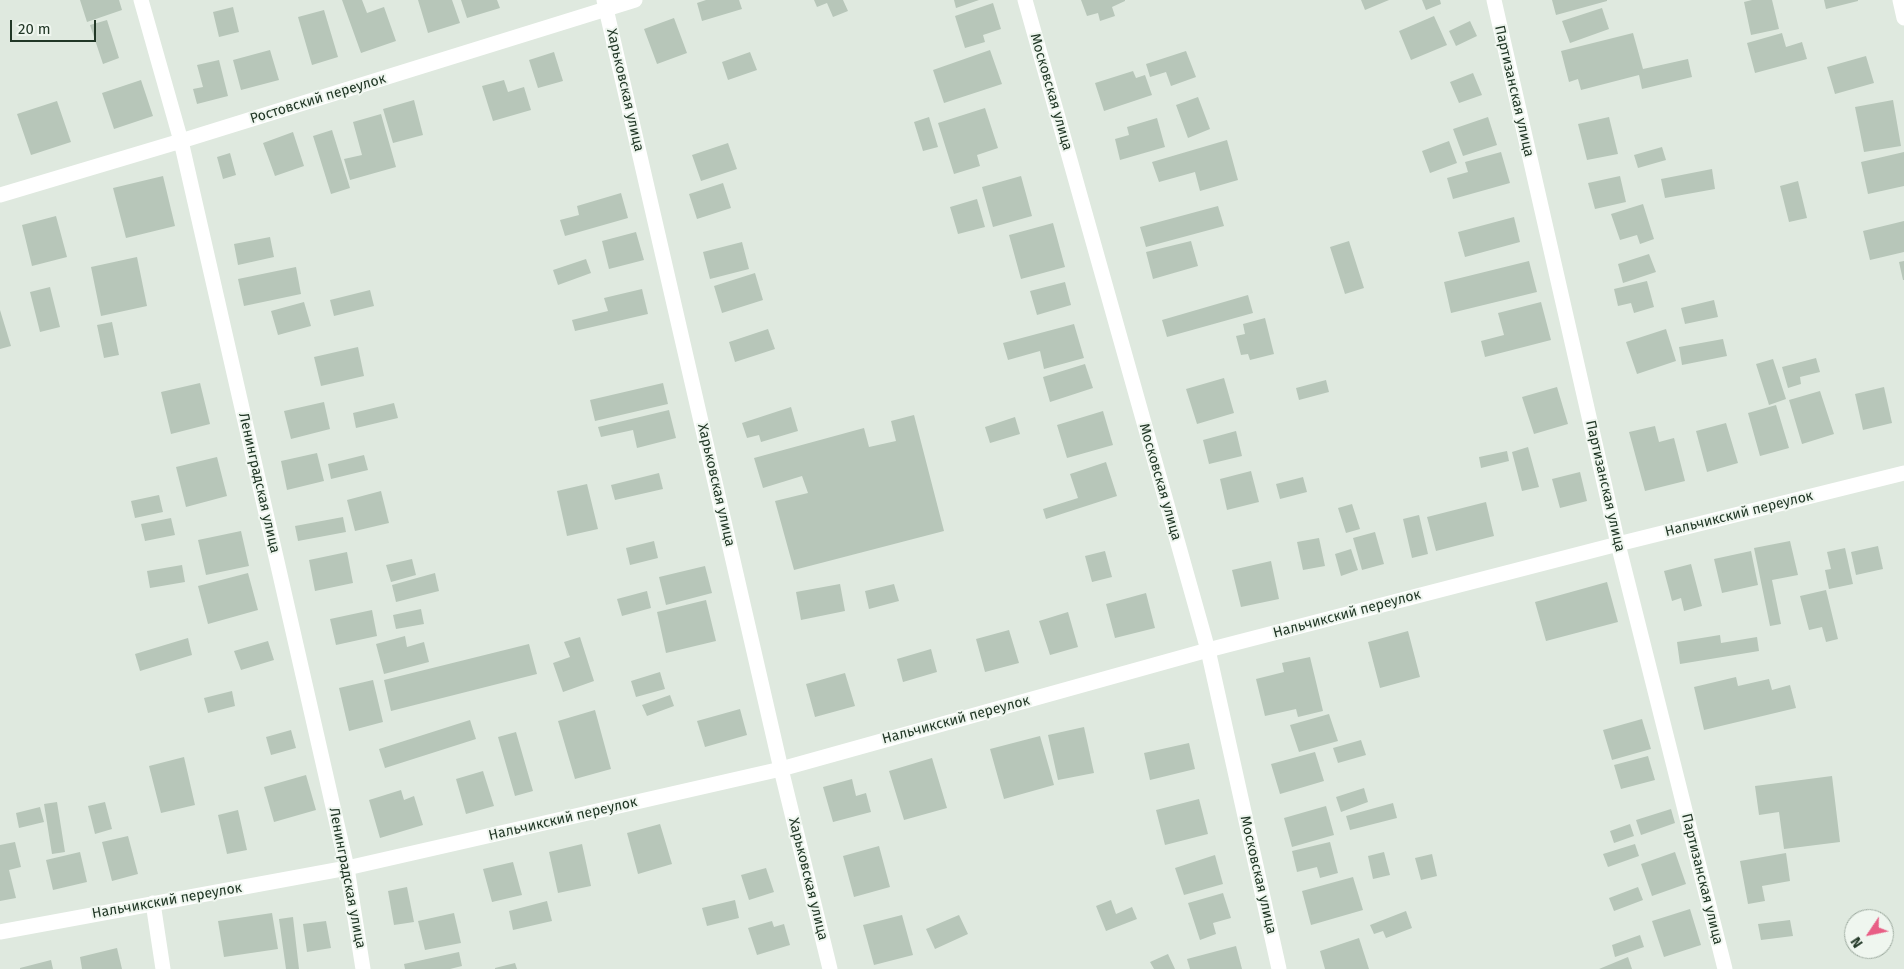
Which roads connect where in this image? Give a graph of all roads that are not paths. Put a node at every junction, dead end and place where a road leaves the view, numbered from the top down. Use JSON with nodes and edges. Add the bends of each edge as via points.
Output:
{"nodes":[{"id":1,"x":141,"y":0,"type":"edge"},
{"id":2,"x":634,"y":0,"type":"edge"},
{"id":3,"x":1025,"y":0,"type":"edge"},
{"id":4,"x":1494,"y":0,"type":"edge"},
{"id":5,"x":1900,"y":0,"type":"edge"},
{"id":6,"x":605,"y":5,"type":"edge"},
{"id":7,"x":1904,"y":18,"type":"edge"},
{"id":8,"x":181,"y":141,"type":"junction"},
{"id":9,"x":0,"y":195,"type":"edge"},
{"id":10,"x":1904,"y":473,"type":"edge"},
{"id":11,"x":1618,"y":544,"type":"junction"},
{"id":12,"x":1208,"y":650,"type":"junction"},
{"id":13,"x":781,"y":768,"type":"junction"},
{"id":14,"x":347,"y":868,"type":"junction"},
{"id":15,"x":153,"y":903,"type":"junction"},
{"id":16,"x":0,"y":932,"type":"edge"},
{"id":17,"x":163,"y":969,"type":"edge"},
{"id":18,"x":364,"y":969,"type":"edge"},
{"id":19,"x":830,"y":969,"type":"edge"},
{"id":20,"x":1279,"y":969,"type":"edge"},
{"id":21,"x":1725,"y":969,"type":"edge"}],
"edges":[{"from":1,"to":8,"type":"street","name":"Ленинградская улица"},
{"from":2,"to":6,"type":"street","name":"Ростовский переулок"},
{"from":3,"to":12,"type":"street","name":"Московская улица"},
{"from":4,"to":11,"type":"street","name":"Партизанская улица"},
{"from":5,"to":7,"type":"street"},
{"from":6,"to":8,"type":"street","name":"Ростовский переулок"},
{"from":6,"to":13,"type":"street","name":"Харьковская улица"},
{"from":8,"to":9,"type":"street","name":"Ростовский переулок"},
{"from":8,"to":14,"type":"street","name":"Ленинградская улица"},
{"from":10,"to":11,"type":"street","name":"Нальчикский переулок"},
{"from":11,"to":12,"type":"street","name":"Нальчикский переулок"},
{"from":11,"to":21,"type":"street","name":"Партизанская улица"},
{"from":12,"to":13,"type":"street","name":"Нальчикский переулок"},
{"from":12,"to":20,"type":"street","name":"Московская улица"},
{"from":13,"to":14,"type":"street","name":"Нальчикский переулок"},
{"from":13,"to":19,"type":"street","name":"Харьковская улица"},
{"from":14,"to":15,"type":"street","name":"Нальчикский переулок"},
{"from":14,"to":18,"type":"street","name":"Ленинградская улица"},
{"from":15,"to":16,"type":"street","name":"Нальчикский переулок"},
{"from":15,"to":17,"type":"street"}]}
